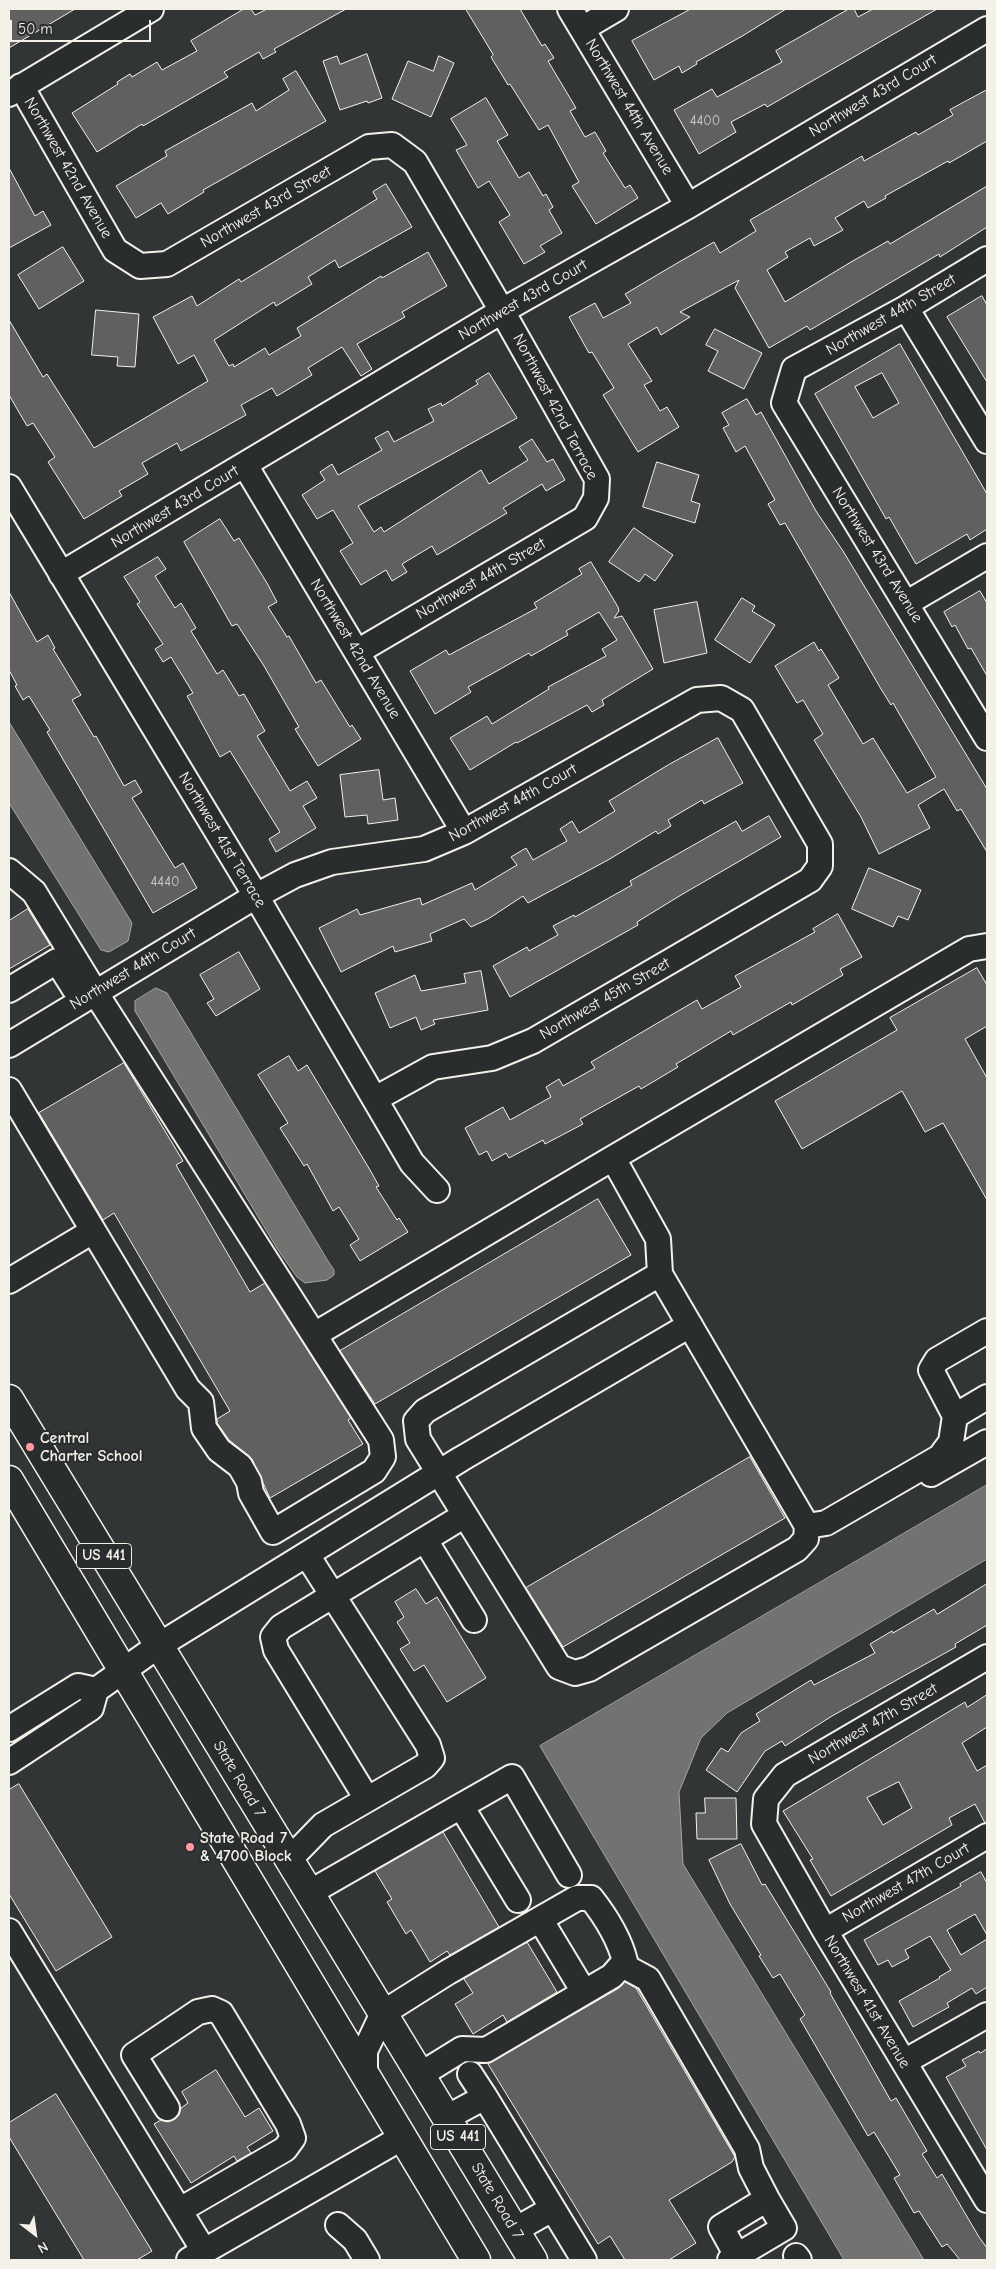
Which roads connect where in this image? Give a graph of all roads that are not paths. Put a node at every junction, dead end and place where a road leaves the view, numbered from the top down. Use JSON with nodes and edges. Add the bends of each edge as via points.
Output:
{"nodes":[{"id":1,"x":151,"y":9,"type":"edge"},
{"id":2,"x":570,"y":9,"type":"edge"},
{"id":3,"x":616,"y":9,"type":"edge"},
{"id":4,"x":582,"y":29,"type":"junction"},
{"id":5,"x":987,"y":29,"type":"edge"},
{"id":6,"x":15,"y":90,"type":"edge"},
{"id":7,"x":392,"y":145,"type":"joint"},
{"id":8,"x":688,"y":206,"type":"junction"},
{"id":9,"x":987,"y":259,"type":"edge"},
{"id":10,"x":140,"y":266,"type":"joint"},
{"id":11,"x":906,"y":308,"type":"junction"},
{"id":12,"x":502,"y":311,"type":"junction"},
{"id":13,"x":794,"y":369,"type":"joint"},
{"id":14,"x":987,"y":441,"type":"edge"},
{"id":15,"x":245,"y":465,"type":"junction"},
{"id":16,"x":9,"y":487,"type":"edge"},
{"id":17,"x":596,"y":498,"type":"joint"},
{"id":18,"x":987,"y":556,"type":"edge"},
{"id":19,"x":61,"y":574,"type":"junction"},
{"id":20,"x":907,"y":603,"type":"junction"},
{"id":21,"x":357,"y":652,"type":"junction"},
{"id":22,"x":987,"y":738,"type":"edge"},
{"id":23,"x":464,"y":832,"type":"junction"},
{"id":24,"x":820,"y":866,"type":"joint"},
{"id":25,"x":12,"y":879,"type":"edge"},
{"id":26,"x":256,"y":896,"type":"junction"},
{"id":27,"x":987,"y":946,"type":"edge"},
{"id":28,"x":9,"y":990,"type":"edge"},
{"id":29,"x":88,"y":996,"type":"junction"},
{"id":30,"x":11,"y":1039,"type":"edge"},
{"id":31,"x":9,"y":1090,"type":"edge"},
{"id":32,"x":375,"y":1099,"type":"junction"},
{"id":33,"x":613,"y":1158,"type":"junction"},
{"id":34,"x":437,"y":1190,"type":"dead end"},
{"id":35,"x":93,"y":1231,"type":"junction"},
{"id":36,"x":660,"y":1274,"type":"junction"},
{"id":37,"x":9,"y":1281,"type":"edge"},
{"id":38,"x":690,"y":1325,"type":"junction"},
{"id":39,"x":987,"y":1331,"type":"edge"},
{"id":40,"x":314,"y":1335,"type":"junction"},
{"id":41,"x":987,"y":1397,"type":"edge"},
{"id":42,"x":9,"y":1399,"type":"edge"},
{"id":43,"x":955,"y":1416,"type":"junction"},
{"id":44,"x":987,"y":1442,"type":"edge"},
{"id":45,"x":439,"y":1473,"type":"junction"},
{"id":46,"x":9,"y":1480,"type":"edge"},
{"id":47,"x":466,"y":1515,"type":"junction"},
{"id":48,"x":807,"y":1526,"type":"junction"},
{"id":49,"x":273,"y":1532,"type":"junction"},
{"id":50,"x":425,"y":1540,"type":"junction"},
{"id":51,"x":797,"y":1550,"type":"junction"},
{"id":52,"x":300,"y":1559,"type":"junction"},
{"id":53,"x":333,"y":1595,"type":"junction"},
{"id":54,"x":474,"y":1620,"type":"dead end"},
{"id":55,"x":158,"y":1646,"type":"junction"},
{"id":56,"x":987,"y":1658,"type":"edge"},
{"id":57,"x":123,"y":1670,"type":"junction"},
{"id":58,"x":96,"y":1690,"type":"junction"},
{"id":59,"x":9,"y":1729,"type":"edge"},
{"id":60,"x":9,"y":1762,"type":"edge"},
{"id":61,"x":367,"y":1799,"type":"junction"},
{"id":62,"x":766,"y":1799,"type":"joint"},
{"id":63,"x":461,"y":1806,"type":"junction"},
{"id":64,"x":987,"y":1836,"type":"edge"},
{"id":65,"x":289,"y":1860,"type":"junction"},
{"id":66,"x":569,"y":1875,"type":"dead end"},
{"id":67,"x":309,"y":1893,"type":"junction"},
{"id":68,"x":518,"y":1900,"type":"dead end"},
{"id":69,"x":540,"y":1919,"type":"junction"},
{"id":70,"x":9,"y":1931,"type":"edge"},
{"id":71,"x":825,"y":1931,"type":"junction"},
{"id":72,"x":622,"y":1965,"type":"junction"},
{"id":73,"x":584,"y":1992,"type":"junction"},
{"id":74,"x":382,"y":2013,"type":"junction"},
{"id":75,"x":987,"y":2015,"type":"edge"},
{"id":76,"x":904,"y":2062,"type":"junction"},
{"id":77,"x":365,"y":2073,"type":"junction"},
{"id":78,"x":470,"y":2074,"type":"dead end"},
{"id":79,"x":420,"y":2075,"type":"junction"},
{"id":80,"x":485,"y":2097,"type":"junction"},
{"id":81,"x":168,"y":2108,"type":"dead end"},
{"id":82,"x":446,"y":2118,"type":"junction"},
{"id":83,"x":403,"y":2137,"type":"junction"},
{"id":84,"x":767,"y":2199,"type":"junction"},
{"id":85,"x":987,"y":2200,"type":"edge"},
{"id":86,"x":552,"y":2209,"type":"junction"},
{"id":87,"x":180,"y":2210,"type":"junction"},
{"id":88,"x":338,"y":2225,"type":"dead end"},
{"id":89,"x":515,"y":2230,"type":"junction"},
{"id":90,"x":197,"y":2256,"type":"edge"},
{"id":91,"x":734,"y":2258,"type":"edge"},
{"id":92,"x":367,"y":2260,"type":"edge"},
{"id":93,"x":476,"y":2260,"type":"edge"},
{"id":94,"x":533,"y":2260,"type":"edge"},
{"id":95,"x":584,"y":2260,"type":"edge"}],
"edges":[{"from":1,"to":6,"type":"street"},
{"from":2,"to":4,"type":"street","name":"Northwest 44th Avenue"},
{"from":3,"to":4,"type":"street"},
{"from":4,"to":8,"type":"street","name":"Northwest 44th Avenue"},
{"from":5,"to":8,"type":"street","name":"Northwest 43rd Court"},
{"from":6,"to":10,"type":"street","name":"Northwest 42nd Avenue","via":[[115,250]]},
{"from":7,"to":10,"type":"street","name":"Northwest 43rd Street","via":[[369,147],[167,264]]},
{"from":7,"to":12,"type":"street","name":"Northwest 42nd Terrace","via":[[415,162]]},
{"from":8,"to":12,"type":"street","name":"Northwest 43rd Court"},
{"from":9,"to":11,"type":"street","name":"Northwest 44th Street"},
{"from":11,"to":13,"type":"street","name":"Northwest 44th Street"},
{"from":11,"to":14,"type":"street"},
{"from":12,"to":15,"type":"street","name":"Northwest 43rd Court"},
{"from":12,"to":17,"type":"street","name":"Northwest 42nd Terrace","via":[[597,479]]},
{"from":13,"to":20,"type":"street","name":"Northwest 43rd Avenue","via":[[784,403]]},
{"from":15,"to":19,"type":"street","name":"Northwest 43rd Court"},
{"from":15,"to":21,"type":"street","name":"Northwest 42nd Avenue"},
{"from":16,"to":19,"type":"street","name":"Northwest 41st Terrace"},
{"from":17,"to":21,"type":"street","name":"Northwest 44th Street","via":[[585,518]]},
{"from":18,"to":20,"type":"street"},
{"from":19,"to":26,"type":"street","name":"Northwest 41st Terrace"},
{"from":20,"to":22,"type":"street","name":"Northwest 43rd Avenue"},
{"from":21,"to":23,"type":"street","name":"Northwest 42nd Avenue"},
{"from":23,"to":24,"type":"street","name":"Northwest 44th Court","via":[[697,700],[722,698],[742,710],[747,718],[820,844]]},
{"from":23,"to":26,"type":"street","name":"Northwest 44th Court","via":[[424,849],[332,862],[295,875]]},
{"from":24,"to":32,"type":"street","name":"Northwest 45th Street","via":[[810,880],[533,1042],[492,1058],[433,1067]]},
{"from":25,"to":29,"type":"street","via":[[34,892]]},
{"from":26,"to":29,"type":"street","name":"Northwest 44th Court"},
{"from":26,"to":32,"type":"street","name":"Northwest 41st Terrace"},
{"from":27,"to":33,"type":"street","via":[[969,949]]},
{"from":28,"to":29,"type":"street","via":[[57,960]]},
{"from":29,"to":30,"type":"street","name":"Northwest 44th Court"},
{"from":29,"to":40,"type":"street"},
{"from":31,"to":35,"type":"street"},
{"from":32,"to":34,"type":"street","name":"Northwest 41st Terrace","via":[[412,1163]]},
{"from":33,"to":36,"type":"street","via":[[658,1239]]},
{"from":33,"to":40,"type":"street"},
{"from":35,"to":37,"type":"street"},
{"from":35,"to":49,"type":"street","via":[[188,1390],[194,1432],[208,1457],[251,1493]]},
{"from":36,"to":38,"type":"street"},
{"from":36,"to":45,"type":"street","via":[[425,1411],[416,1421],[418,1439]]},
{"from":38,"to":45,"type":"street"},
{"from":38,"to":48,"type":"street"},
{"from":39,"to":43,"type":"street","via":[[937,1360],[931,1370]]},
{"from":40,"to":49,"type":"street","via":[[381,1440],[383,1456],[374,1471]]},
{"from":41,"to":43,"type":"street"},
{"from":42,"to":55,"type":"main road","name":"State Road 7","number":"US 441"},
{"from":43,"to":48,"type":"street","via":[[951,1442],[940,1457],[826,1523]]},
{"from":44,"to":51,"type":"street"},
{"from":45,"to":47,"type":"street"},
{"from":45,"to":52,"type":"street"},
{"from":46,"to":57,"type":"main road","number":"US 441"},
{"from":47,"to":50,"type":"street"},
{"from":47,"to":51,"type":"street","via":[[559,1667],[575,1673],[589,1669]]},
{"from":48,"to":51,"type":"street","via":[[806,1539]]},
{"from":49,"to":52,"type":"street"},
{"from":50,"to":53,"type":"street"},
{"from":50,"to":54,"type":"street"},
{"from":52,"to":53,"type":"street"},
{"from":52,"to":55,"type":"street"},
{"from":53,"to":61,"type":"street","via":[[281,1627],[273,1637],[276,1650]]},
{"from":53,"to":61,"type":"street","via":[[428,1745],[432,1758],[425,1766]]},
{"from":55,"to":57,"type":"street"},
{"from":55,"to":65,"type":"main road","name":"State Road 7","number":"US 441"},
{"from":56,"to":62,"type":"street","name":"Northwest 47th Street","via":[[785,1775]]},
{"from":57,"to":58,"type":"street"},
{"from":57,"to":77,"type":"main road","number":"US 441"},
{"from":58,"to":59,"type":"street","via":[[78,1686]]},
{"from":58,"to":60,"type":"street","via":[[91,1708]]},
{"from":61,"to":65,"type":"street","via":[[323,1825]]},
{"from":62,"to":71,"type":"street","name":"Northwest 41st Avenue","via":[[764,1824]]},
{"from":63,"to":66,"type":"street","via":[[512,1777]]},
{"from":63,"to":67,"type":"street"},
{"from":63,"to":68,"type":"street"},
{"from":64,"to":71,"type":"street","name":"Northwest 47th Court"},
{"from":65,"to":67,"type":"main road","name":"State Road 7","number":"US 441"},
{"from":67,"to":74,"type":"main road","name":"State Road 7","number":"US 441"},
{"from":69,"to":72,"type":"street","via":[[577,1898],[591,1898],[621,1944],[625,1961]]},
{"from":69,"to":73,"type":"street"},
{"from":69,"to":74,"type":"street"},
{"from":70,"to":87,"type":"street"},
{"from":71,"to":76,"type":"street","name":"Northwest 41st Avenue"},
{"from":72,"to":73,"type":"street","via":[[612,1976]]},
{"from":72,"to":84,"type":"street","via":[[648,1979],[747,2149],[751,2168]]},
{"from":73,"to":79,"type":"street","via":[[486,2050],[462,2049]]},
{"from":74,"to":77,"type":"street","via":[[365,2051]]},
{"from":74,"to":79,"type":"main road","name":"State Road 7","number":"US 441"},
{"from":75,"to":76,"type":"street"},
{"from":76,"to":85,"type":"street","name":"Northwest 41st Avenue"},
{"from":77,"to":83,"type":"main road","number":"US 441"},
{"from":78,"to":80,"type":"street"},
{"from":79,"to":82,"type":"main road","name":"State Road 7","number":"US 441"},
{"from":80,"to":82,"type":"street"},
{"from":80,"to":86,"type":"street"},
{"from":81,"to":87,"type":"street","via":[[134,2055],[198,2012],[212,2009],[222,2013],[288,2124],[293,2138],[285,2149]]},
{"from":82,"to":89,"type":"main road","name":"State Road 7","number":"US 441"},
{"from":83,"to":90,"type":"street"},
{"from":83,"to":93,"type":"main road","number":"US 441"},
{"from":84,"to":91,"type":"street","via":[[721,2227]]},
{"from":84,"to":91,"type":"street","via":[[784,2228]]},
{"from":86,"to":89,"type":"street"},
{"from":86,"to":95,"type":"street"},
{"from":87,"to":90,"type":"street"},
{"from":88,"to":92,"type":"street","via":[[355,2240]]},
{"from":89,"to":94,"type":"main road","name":"State Road 7","number":"US 441"}]}
